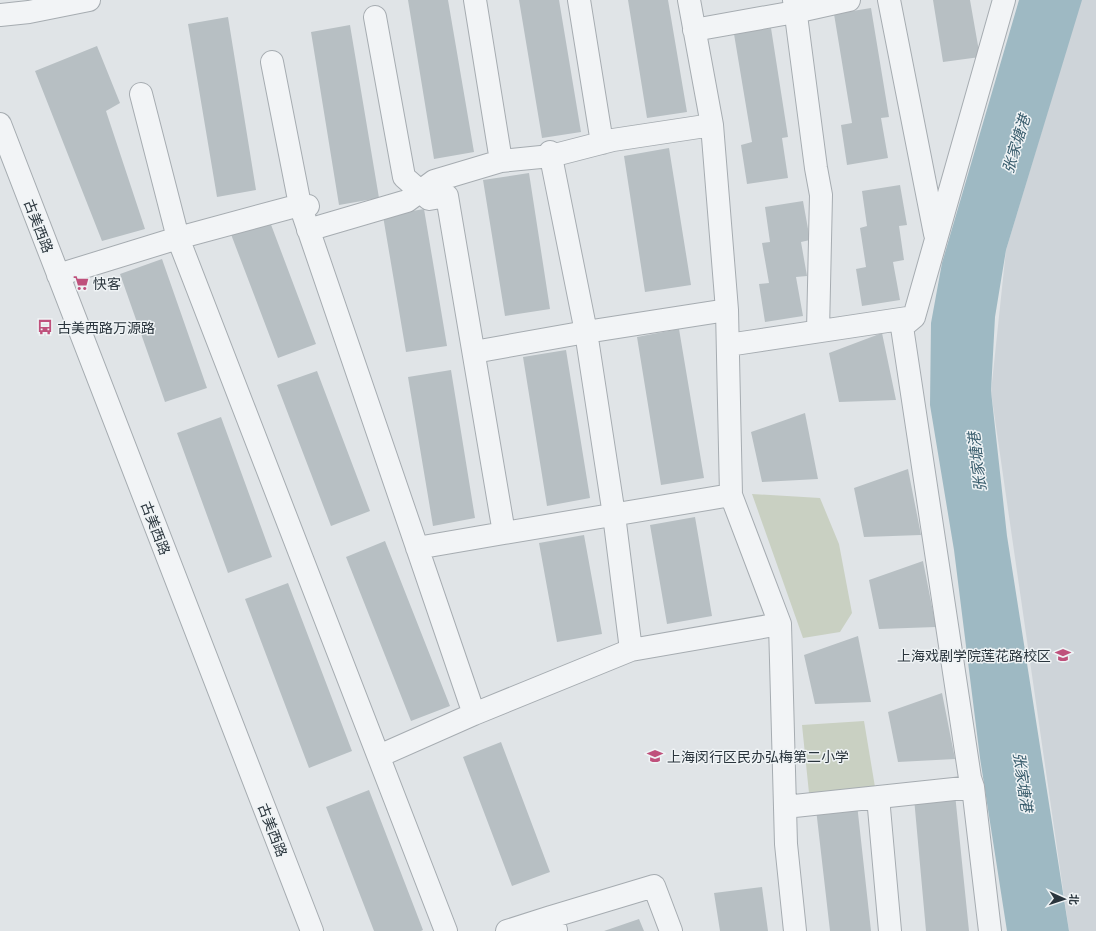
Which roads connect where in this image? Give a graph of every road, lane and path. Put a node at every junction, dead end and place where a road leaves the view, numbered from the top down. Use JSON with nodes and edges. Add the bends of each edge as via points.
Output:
{"nodes":[{"id":1,"x":89,"y":0,"type":"edge"},
{"id":2,"x":475,"y":0,"type":"edge"},
{"id":3,"x":579,"y":0,"type":"edge"},
{"id":4,"x":689,"y":0,"type":"edge"},
{"id":5,"x":849,"y":0,"type":"edge"},
{"id":6,"x":889,"y":0,"type":"edge"},
{"id":7,"x":1004,"y":0,"type":"edge"},
{"id":8,"x":795,"y":6,"type":"edge"},
{"id":9,"x":0,"y":15,"type":"edge"},
{"id":10,"x":375,"y":17,"type":"dead end"},
{"id":11,"x":694,"y":30,"type":"junction"},
{"id":12,"x":272,"y":62,"type":"dead end"},
{"id":13,"x":141,"y":94,"type":"dead end"},
{"id":14,"x":0,"y":124,"type":"edge"},
{"id":15,"x":712,"y":125,"type":"junction"},
{"id":16,"x":602,"y":143,"type":"junction"},
{"id":17,"x":551,"y":154,"type":"junction"},
{"id":18,"x":501,"y":161,"type":"junction"},
{"id":19,"x":420,"y":191,"type":"junction"},
{"id":20,"x":304,"y":205,"type":"junction"},
{"id":21,"x":308,"y":230,"type":"junction"},
{"id":22,"x":178,"y":238,"type":"junction"},
{"id":23,"x":936,"y":240,"type":"junction"},
{"id":24,"x":58,"y":275,"type":"junction"},
{"id":25,"x":727,"y":310,"type":"junction"},
{"id":26,"x":914,"y":316,"type":"junction"},
{"id":27,"x":818,"y":331,"type":"junction"},
{"id":28,"x":586,"y":332,"type":"junction"},
{"id":29,"x":728,"y":345,"type":"junction"},
{"id":30,"x":474,"y":352,"type":"junction"},
{"id":31,"x":731,"y":495,"type":"junction"},
{"id":32,"x":614,"y":515,"type":"junction"},
{"id":33,"x":504,"y":533,"type":"junction"},
{"id":34,"x":417,"y":548,"type":"junction"},
{"id":35,"x":780,"y":624,"type":"junction"},
{"id":36,"x":631,"y":650,"type":"junction"},
{"id":37,"x":474,"y":714,"type":"junction"},
{"id":38,"x":379,"y":756,"type":"junction"},
{"id":39,"x":973,"y":787,"type":"junction"},
{"id":40,"x":878,"y":797,"type":"junction"},
{"id":41,"x":784,"y":807,"type":"junction"},
{"id":42,"x":553,"y":924,"type":"edge"},
{"id":43,"x":312,"y":931,"type":"edge"},
{"id":44,"x":446,"y":931,"type":"edge"},
{"id":45,"x":507,"y":931,"type":"edge"},
{"id":46,"x":671,"y":931,"type":"edge"},
{"id":47,"x":795,"y":931,"type":"edge"},
{"id":48,"x":890,"y":931,"type":"edge"},
{"id":49,"x":990,"y":931,"type":"edge"}],
"edges":[{"from":1,"to":9,"type":"street"},
{"from":2,"to":18,"type":"street"},
{"from":3,"to":16,"type":"street"},
{"from":4,"to":11,"type":"street"},
{"from":5,"to":8,"type":"street"},
{"from":6,"to":23,"type":"street"},
{"from":7,"to":23,"type":"street"},
{"from":8,"to":11,"type":"street"},
{"from":8,"to":27,"type":"street","via":[[821,195]]},
{"from":10,"to":19,"type":"street","via":[[404,177]]},
{"from":11,"to":15,"type":"street"},
{"from":12,"to":20,"type":"street"},
{"from":13,"to":22,"type":"street"},
{"from":14,"to":24,"type":"street","name":"古美西路"},
{"from":15,"to":16,"type":"street"},
{"from":15,"to":25,"type":"street"},
{"from":16,"to":17,"type":"street"},
{"from":17,"to":18,"type":"street"},
{"from":17,"to":28,"type":"street"},
{"from":18,"to":19,"type":"street","via":[[434,181]]},
{"from":19,"to":21,"type":"street","via":[[407,201]]},
{"from":19,"to":30,"type":"street","via":[[429,199],[447,196]]},
{"from":20,"to":21,"type":"street"},
{"from":20,"to":22,"type":"street"},
{"from":21,"to":34,"type":"street"},
{"from":22,"to":24,"type":"street"},
{"from":22,"to":38,"type":"street"},
{"from":23,"to":26,"type":"street"},
{"from":24,"to":43,"type":"street","name":"古美西路"},
{"from":25,"to":28,"type":"street"},
{"from":25,"to":29,"type":"street"},
{"from":26,"to":27,"type":"street"},
{"from":26,"to":39,"type":"street","via":[[902,327]]},
{"from":27,"to":29,"type":"street"},
{"from":28,"to":30,"type":"street"},
{"from":28,"to":32,"type":"street"},
{"from":29,"to":31,"type":"street"},
{"from":30,"to":33,"type":"street"},
{"from":31,"to":32,"type":"street"},
{"from":31,"to":35,"type":"street"},
{"from":32,"to":33,"type":"street"},
{"from":32,"to":36,"type":"street"},
{"from":33,"to":34,"type":"street"},
{"from":34,"to":37,"type":"street"},
{"from":35,"to":36,"type":"street"},
{"from":35,"to":41,"type":"street"},
{"from":36,"to":37,"type":"street"},
{"from":37,"to":38,"type":"street"},
{"from":38,"to":44,"type":"street"},
{"from":39,"to":40,"type":"street"},
{"from":39,"to":49,"type":"street"},
{"from":40,"to":41,"type":"street"},
{"from":40,"to":48,"type":"street"},
{"from":41,"to":47,"type":"street"},
{"from":42,"to":45,"type":"street"},
{"from":42,"to":46,"type":"street","via":[[654,886]]}]}
